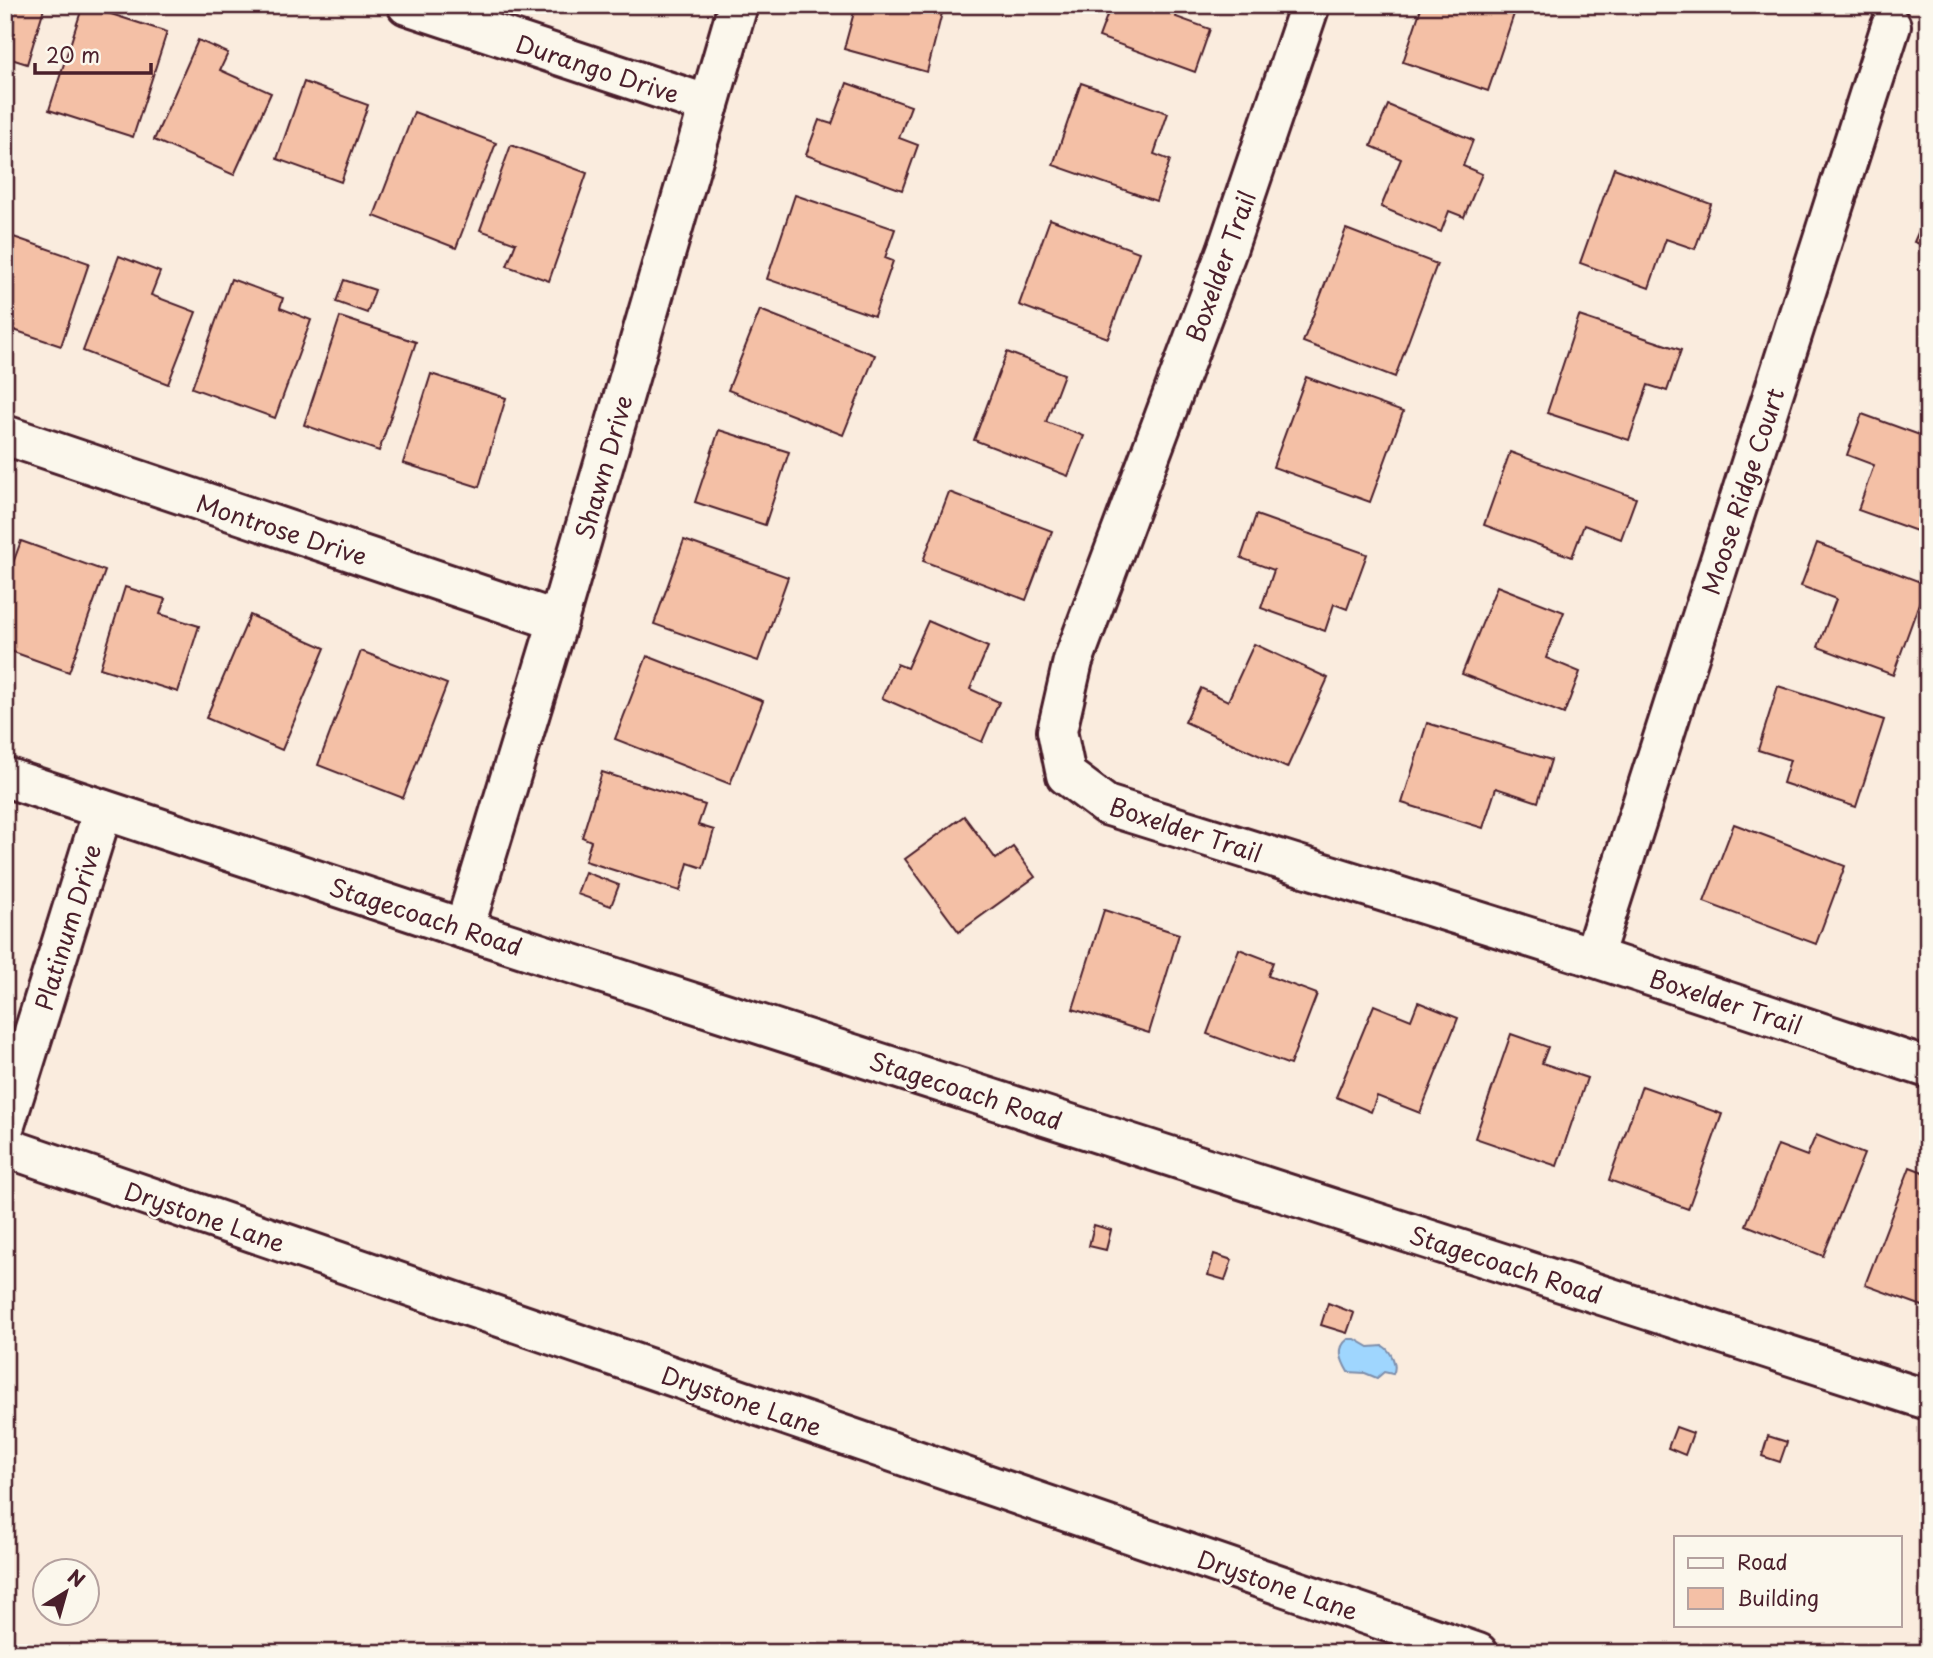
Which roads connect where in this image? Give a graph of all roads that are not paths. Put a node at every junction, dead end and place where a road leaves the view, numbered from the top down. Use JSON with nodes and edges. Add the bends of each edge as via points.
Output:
{"nodes":[{"id":1,"x":407,"y":5,"type":"edge"},
{"id":2,"x":738,"y":5,"type":"edge"},
{"id":3,"x":1310,"y":5,"type":"edge"},
{"id":4,"x":1891,"y":26,"type":"dead end"},
{"id":5,"x":709,"y":105,"type":"junction"},
{"id":6,"x":5,"y":435,"type":"edge"},
{"id":7,"x":558,"y":621,"type":"junction"},
{"id":8,"x":5,"y":777,"type":"edge"},
{"id":9,"x":103,"y":810,"type":"junction"},
{"id":10,"x":464,"y":929,"type":"junction"},
{"id":11,"x":1593,"y":957,"type":"junction"},
{"id":12,"x":1928,"y":1068,"type":"edge"},
{"id":13,"x":5,"y":1125,"type":"edge"},
{"id":14,"x":5,"y":1147,"type":"edge"},
{"id":15,"x":1928,"y":1400,"type":"edge"},
{"id":16,"x":1478,"y":1653,"type":"edge"}],
"edges":[{"from":1,"to":5,"type":"street","name":"Durango Drive"},
{"from":2,"to":5,"type":"street","name":"Shawn Drive"},
{"from":3,"to":11,"type":"street","name":"Boxelder Trail","via":[[1227,250],[1073,661],[1057,731],[1066,775],[1106,805]]},
{"from":4,"to":11,"type":"street","name":"Moose Ridge Court"},
{"from":5,"to":7,"type":"street","name":"Shawn Drive"},
{"from":6,"to":7,"type":"street","name":"Montrose Drive"},
{"from":7,"to":10,"type":"street","name":"Shawn Drive"},
{"from":8,"to":9,"type":"street","name":"Stagecoach Road"},
{"from":9,"to":10,"type":"street","name":"Stagecoach Road"},
{"from":9,"to":13,"type":"street","name":"Platinum Drive"},
{"from":10,"to":15,"type":"street","name":"Stagecoach Road"},
{"from":11,"to":12,"type":"street","name":"Boxelder Trail"},
{"from":14,"to":16,"type":"street","name":"Drystone Lane"}]}
